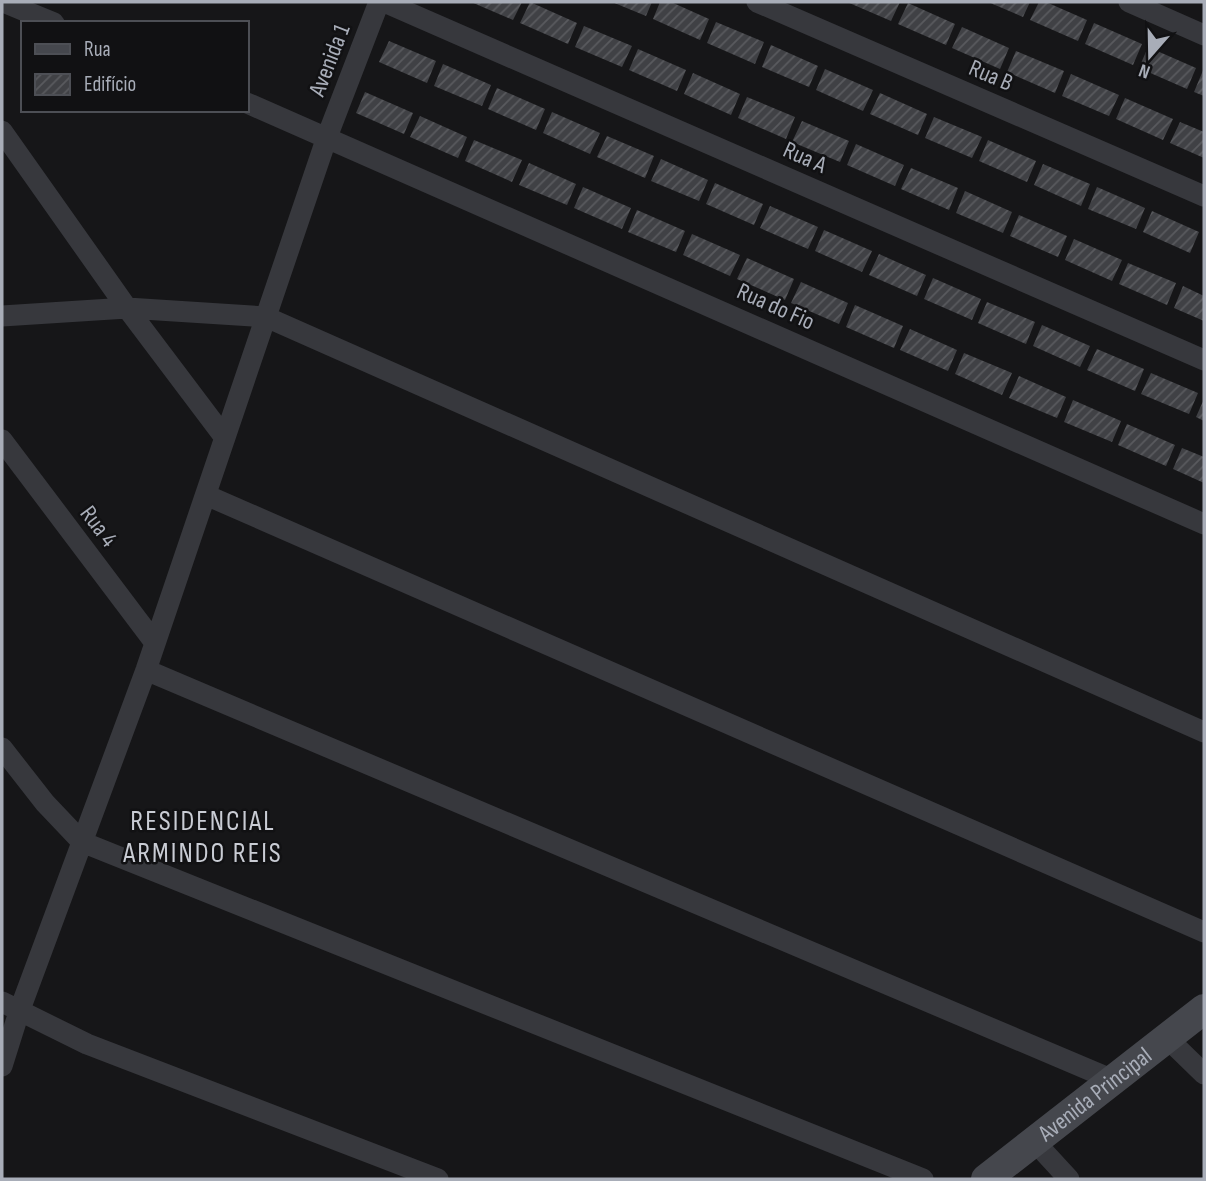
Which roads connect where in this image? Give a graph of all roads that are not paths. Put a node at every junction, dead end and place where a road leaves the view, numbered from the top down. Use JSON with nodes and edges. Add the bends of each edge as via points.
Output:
{"nodes":[{"id":1,"x":3,"y":2,"type":"edge"},
{"id":2,"x":379,"y":2,"type":"edge"},
{"id":3,"x":384,"y":2,"type":"edge"},
{"id":4,"x":757,"y":2,"type":"edge"},
{"id":5,"x":1129,"y":2,"type":"edge"},
{"id":6,"x":49,"y":21,"type":"edge"},
{"id":7,"x":1204,"y":35,"type":"edge"},
{"id":8,"x":248,"y":103,"type":"edge"},
{"id":9,"x":2,"y":131,"type":"edge"},
{"id":10,"x":327,"y":137,"type":"junction"},
{"id":11,"x":1204,"y":196,"type":"edge"},
{"id":12,"x":127,"y":309,"type":"junction"},
{"id":13,"x":2,"y":316,"type":"edge"},
{"id":14,"x":266,"y":317,"type":"junction"},
{"id":15,"x":1204,"y":360,"type":"edge"},
{"id":16,"x":225,"y":438,"type":"junction"},
{"id":17,"x":2,"y":440,"type":"edge"},
{"id":18,"x":206,"y":495,"type":"junction"},
{"id":19,"x":1204,"y":524,"type":"edge"},
{"id":20,"x":155,"y":643,"type":"junction"},
{"id":21,"x":146,"y":670,"type":"junction"},
{"id":22,"x":1204,"y":732,"type":"edge"},
{"id":23,"x":2,"y":748,"type":"edge"},
{"id":24,"x":82,"y":842,"type":"junction"},
{"id":25,"x":1204,"y":932,"type":"edge"},
{"id":26,"x":10,"y":1007,"type":"edge"},
{"id":27,"x":1204,"y":1009,"type":"edge"},
{"id":28,"x":1167,"y":1038,"type":"junction"},
{"id":29,"x":2,"y":1066,"type":"edge"},
{"id":30,"x":1204,"y":1074,"type":"edge"},
{"id":31,"x":1113,"y":1080,"type":"junction"},
{"id":32,"x":1034,"y":1141,"type":"junction"},
{"id":33,"x":438,"y":1179,"type":"edge"},
{"id":34,"x":923,"y":1179,"type":"edge"},
{"id":35,"x":986,"y":1179,"type":"edge"},
{"id":36,"x":1069,"y":1179,"type":"edge"}],
"edges":[{"from":1,"to":6,"type":"street"},
{"from":2,"to":10,"type":"street","name":"Avenida 1"},
{"from":3,"to":15,"type":"street","name":"Rua A"},
{"from":4,"to":11,"type":"street","name":"Rua B"},
{"from":5,"to":7,"type":"street"},
{"from":8,"to":10,"type":"street","name":"Rua do Fio"},
{"from":9,"to":12,"type":"street"},
{"from":10,"to":14,"type":"street","name":"Avenida 1"},
{"from":10,"to":19,"type":"street","name":"Rua do Fio"},
{"from":12,"to":13,"type":"street"},
{"from":12,"to":14,"type":"street"},
{"from":12,"to":16,"type":"street"},
{"from":14,"to":16,"type":"street","name":"Avenida 1"},
{"from":14,"to":22,"type":"street"},
{"from":16,"to":18,"type":"street","name":"Avenida 1"},
{"from":17,"to":20,"type":"street","name":"Rua 4"},
{"from":18,"to":20,"type":"street","name":"Avenida 1"},
{"from":18,"to":25,"type":"street"},
{"from":20,"to":21,"type":"street","name":"Avenida 1"},
{"from":21,"to":24,"type":"street","name":"Avenida 1"},
{"from":21,"to":31,"type":"street"},
{"from":23,"to":24,"type":"street"},
{"from":24,"to":26,"type":"street","name":"Avenida 1"},
{"from":24,"to":34,"type":"street"},
{"from":26,"to":29,"type":"street","name":"Avenida 1"},
{"from":26,"to":33,"type":"street","via":[[87,1044]]},
{"from":27,"to":28,"type":"main road","name":"Avenida Principal"},
{"from":28,"to":30,"type":"street"},
{"from":28,"to":31,"type":"main road","name":"Avenida Principal"},
{"from":31,"to":32,"type":"main road","name":"Avenida Principal"},
{"from":32,"to":35,"type":"main road","name":"Avenida Principal"},
{"from":32,"to":36,"type":"street"}]}
